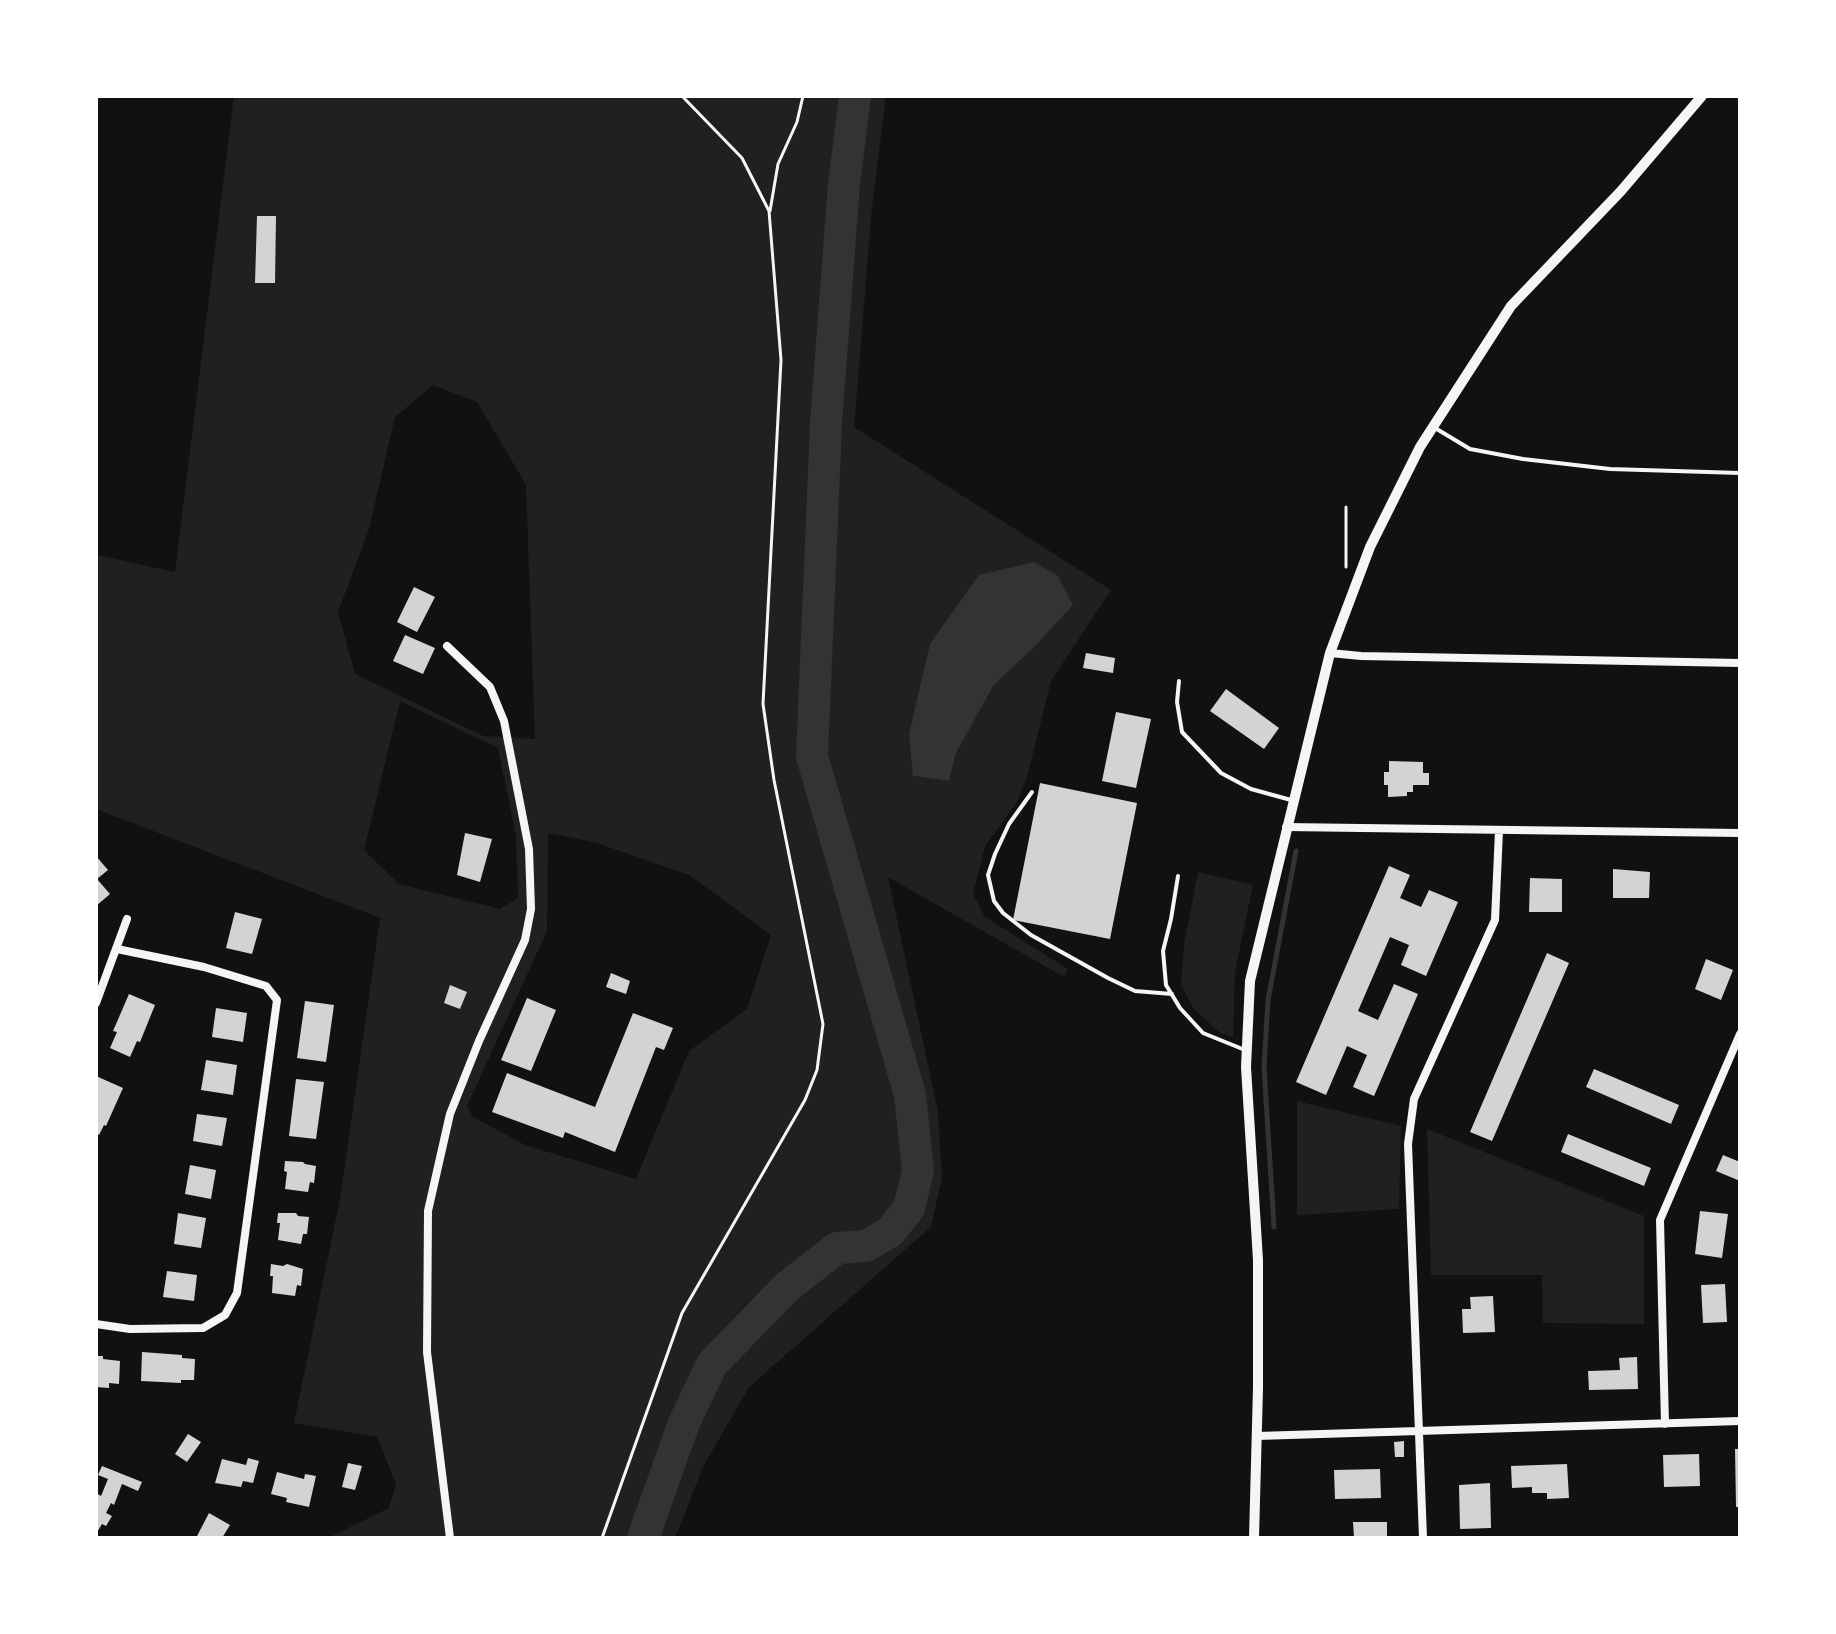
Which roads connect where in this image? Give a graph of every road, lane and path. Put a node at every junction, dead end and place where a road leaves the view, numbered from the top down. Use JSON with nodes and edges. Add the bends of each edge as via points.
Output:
{"nodes":[{"id":1,"x":682,"y":96,"type":"edge"},
{"id":2,"x":803,"y":96,"type":"edge"},
{"id":3,"x":1702,"y":96,"type":"edge"},
{"id":4,"x":769,"y":211,"type":"junction"},
{"id":5,"x":1433,"y":427,"type":"junction"},
{"id":6,"x":1740,"y":473,"type":"edge"},
{"id":7,"x":1346,"y":507,"type":"dead end"},
{"id":8,"x":1358,"y":578,"type":"junction"},
{"id":9,"x":447,"y":646,"type":"dead end"},
{"id":10,"x":1330,"y":653,"type":"junction"},
{"id":11,"x":1740,"y":663,"type":"edge"},
{"id":12,"x":1179,"y":681,"type":"dead end"},
{"id":13,"x":1032,"y":792,"type":"dead end"},
{"id":14,"x":1293,"y":800,"type":"junction"},
{"id":15,"x":1286,"y":827,"type":"junction"},
{"id":16,"x":1499,"y":831,"type":"junction"},
{"id":17,"x":1740,"y":833,"type":"edge"},
{"id":18,"x":1178,"y":876,"type":"dead end"},
{"id":19,"x":127,"y":919,"type":"dead end"},
{"id":20,"x":117,"y":949,"type":"junction"},
{"id":21,"x":1172,"y":994,"type":"junction"},
{"id":22,"x":96,"y":1003,"type":"edge"},
{"id":23,"x":1740,"y":1034,"type":"edge"},
{"id":24,"x":1247,"y":1051,"type":"junction"},
{"id":25,"x":96,"y":1324,"type":"edge"},
{"id":26,"x":1740,"y":1421,"type":"edge"},
{"id":27,"x":1665,"y":1424,"type":"junction"},
{"id":28,"x":1417,"y":1432,"type":"junction"},
{"id":29,"x":1257,"y":1436,"type":"junction"},
{"id":30,"x":450,"y":1538,"type":"edge"},
{"id":31,"x":602,"y":1538,"type":"edge"},
{"id":32,"x":1254,"y":1538,"type":"edge"},
{"id":33,"x":1423,"y":1538,"type":"edge"}],
"edges":[{"from":1,"to":4,"type":"path","via":[[742,158]]},
{"from":2,"to":4,"type":"path","via":[[778,164]]},
{"from":3,"to":5,"type":"street","via":[[1511,306]]},
{"from":4,"to":31,"type":"path","via":[[781,360],[763,704],[823,1024],[817,1070],[805,1100],[682,1313]]},
{"from":5,"to":6,"type":"lane","via":[[1470,449],[1523,459],[1610,469]]},
{"from":5,"to":8,"type":"street"},
{"from":7,"to":8,"type":"path","via":[[1347,573]]},
{"from":8,"to":10,"type":"street"},
{"from":9,"to":30,"type":"street","via":[[490,687],[504,721],[529,849],[531,909],[525,940],[450,1114],[428,1211],[427,1352]]},
{"from":10,"to":11,"type":"street"},
{"from":10,"to":14,"type":"street"},
{"from":12,"to":14,"type":"lane","via":[[1182,732],[1221,773],[1251,789]]},
{"from":13,"to":21,"type":"lane","via":[[995,854],[988,875],[994,901],[1031,935],[1108,978],[1135,991]]},
{"from":14,"to":15,"type":"street"},
{"from":15,"to":16,"type":"street"},
{"from":15,"to":24,"type":"street","via":[[1250,981]]},
{"from":16,"to":17,"type":"street"},
{"from":16,"to":28,"type":"street","via":[[1495,920],[1414,1099],[1408,1144]]},
{"from":18,"to":21,"type":"lane","via":[[1163,951],[1166,985]]},
{"from":19,"to":20,"type":"street"},
{"from":20,"to":22,"type":"street"},
{"from":20,"to":25,"type":"street","via":[[229,974],[266,986],[277,1000],[237,1293],[225,1315],[203,1328]]},
{"from":21,"to":24,"type":"lane","via":[[1203,1033]]},
{"from":23,"to":27,"type":"street","via":[[1660,1220]]},
{"from":24,"to":29,"type":"street","via":[[1258,1260]]},
{"from":26,"to":27,"type":"street"},
{"from":27,"to":28,"type":"street"},
{"from":28,"to":29,"type":"street"},
{"from":28,"to":33,"type":"street"},
{"from":29,"to":32,"type":"street"}]}
